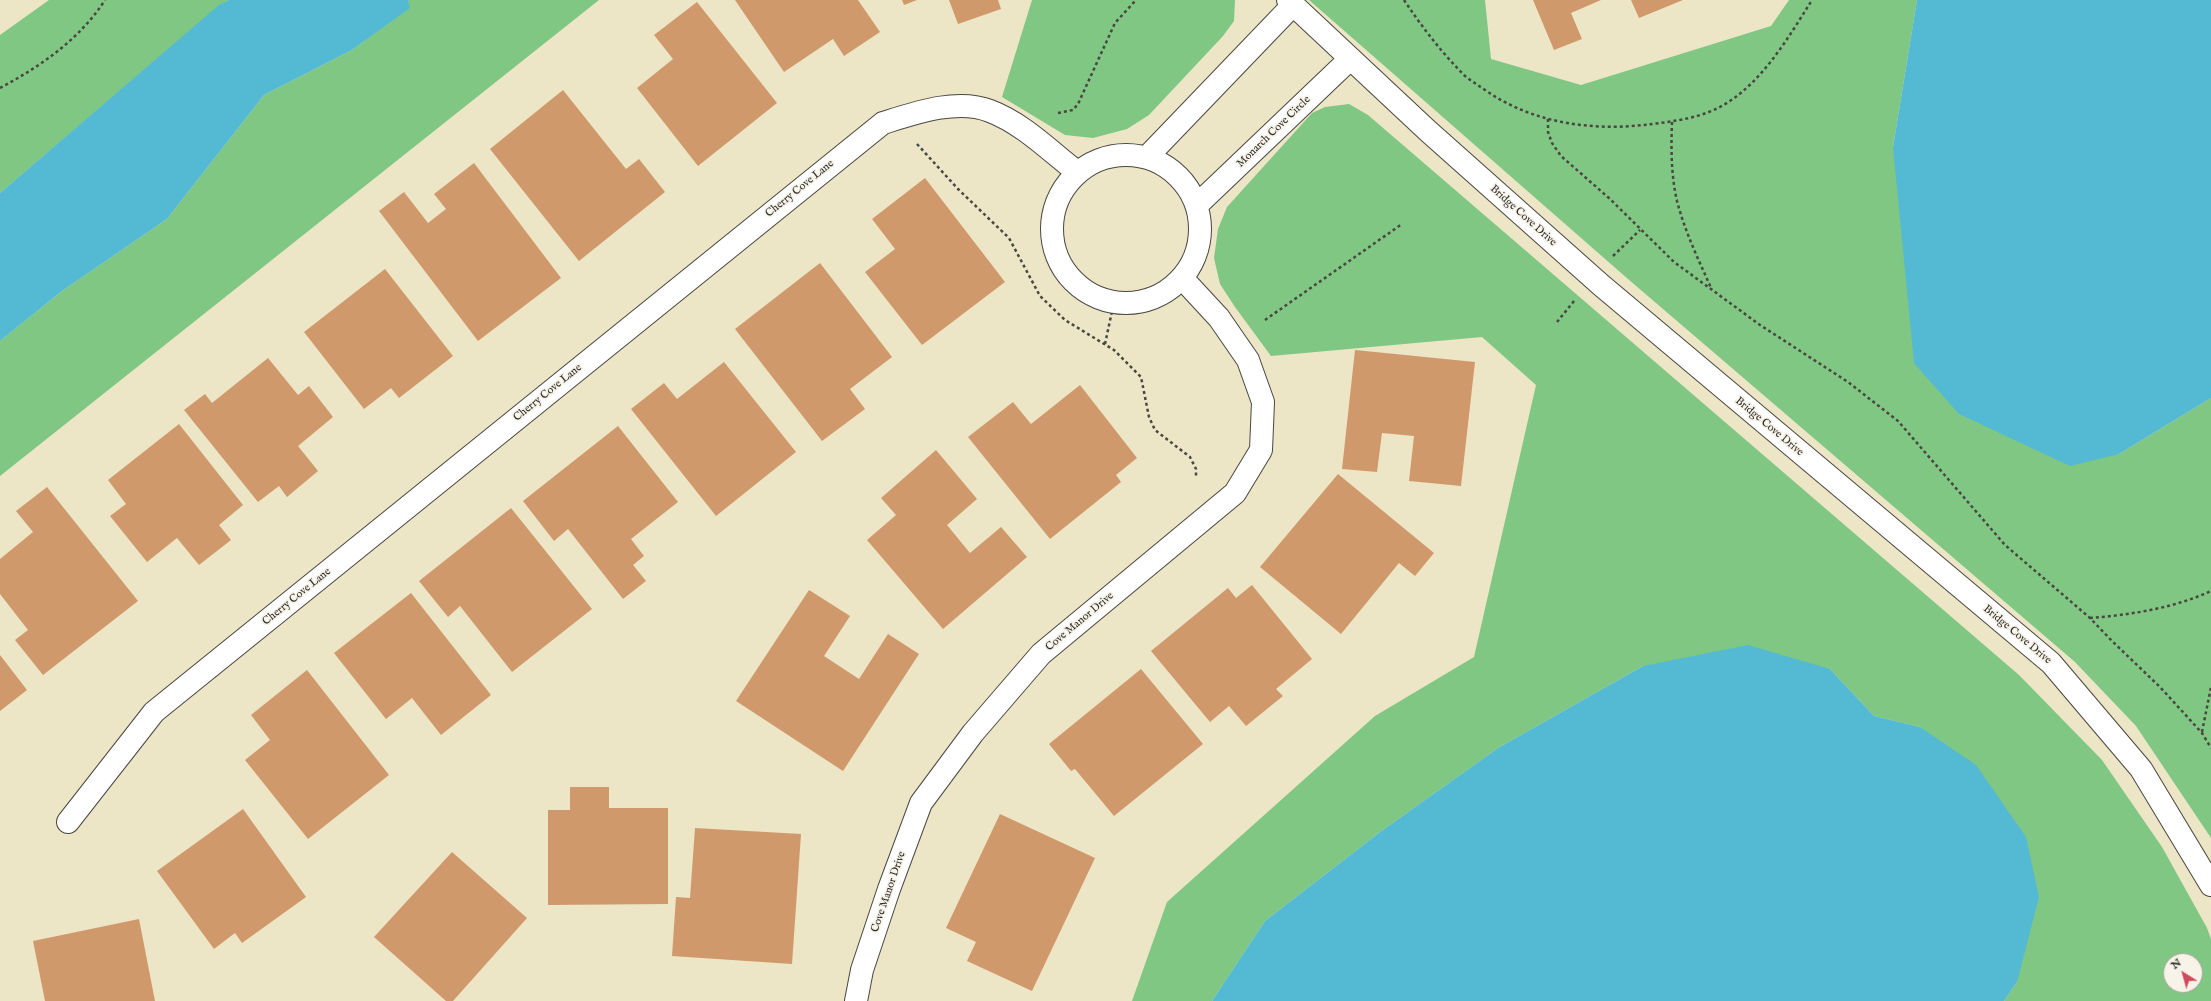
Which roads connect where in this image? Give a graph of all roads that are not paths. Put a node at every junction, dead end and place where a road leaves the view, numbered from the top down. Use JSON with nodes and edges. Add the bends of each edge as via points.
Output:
{"nodes":[{"id":1,"x":1290,"y":2,"type":"edge"},
{"id":2,"x":1350,"y":59,"type":"junction"},
{"id":3,"x":1147,"y":157,"type":"junction"},
{"id":4,"x":1077,"y":172,"type":"junction"},
{"id":5,"x":1197,"y":205,"type":"junction"},
{"id":6,"x":1182,"y":278,"type":"junction"},
{"id":7,"x":68,"y":822,"type":"dead end"},
{"id":8,"x":2211,"y":886,"type":"edge"},
{"id":9,"x":856,"y":1001,"type":"edge"}],
"edges":[{"from":1,"to":2,"type":"street","name":"Bridge Cove Drive"},
{"from":1,"to":3,"type":"street"},
{"from":2,"to":5,"type":"street","name":"Monarch Cove Circle"},
{"from":2,"to":8,"type":"street","name":"Bridge Cove Drive","via":[[1601,286],[2051,663],[2141,769]]},
{"from":3,"to":4,"type":"street","via":[[1123,154],[1099,160]]},
{"from":3,"to":5,"type":"street","via":[[1164,164],[1178,175],[1189,188]]},
{"from":4,"to":6,"type":"street","via":[[1062,191],[1055,208],[1052,237],[1058,260],[1072,280],[1091,295],[1114,302],[1133,303],[1151,299],[1168,290]]},
{"from":4,"to":7,"type":"street","name":"Cherry Cove Lane","via":[[1016,125],[989,111],[958,106],[921,111],[882,123],[154,712]]},
{"from":5,"to":6,"type":"street","via":[[1199,243],[1193,262]]},
{"from":6,"to":9,"type":"street","name":"Cove Manor Drive","via":[[1219,318],[1248,360],[1263,402],[1261,450],[1235,493],[1041,654],[973,733],[921,803],[862,970]]}]}
